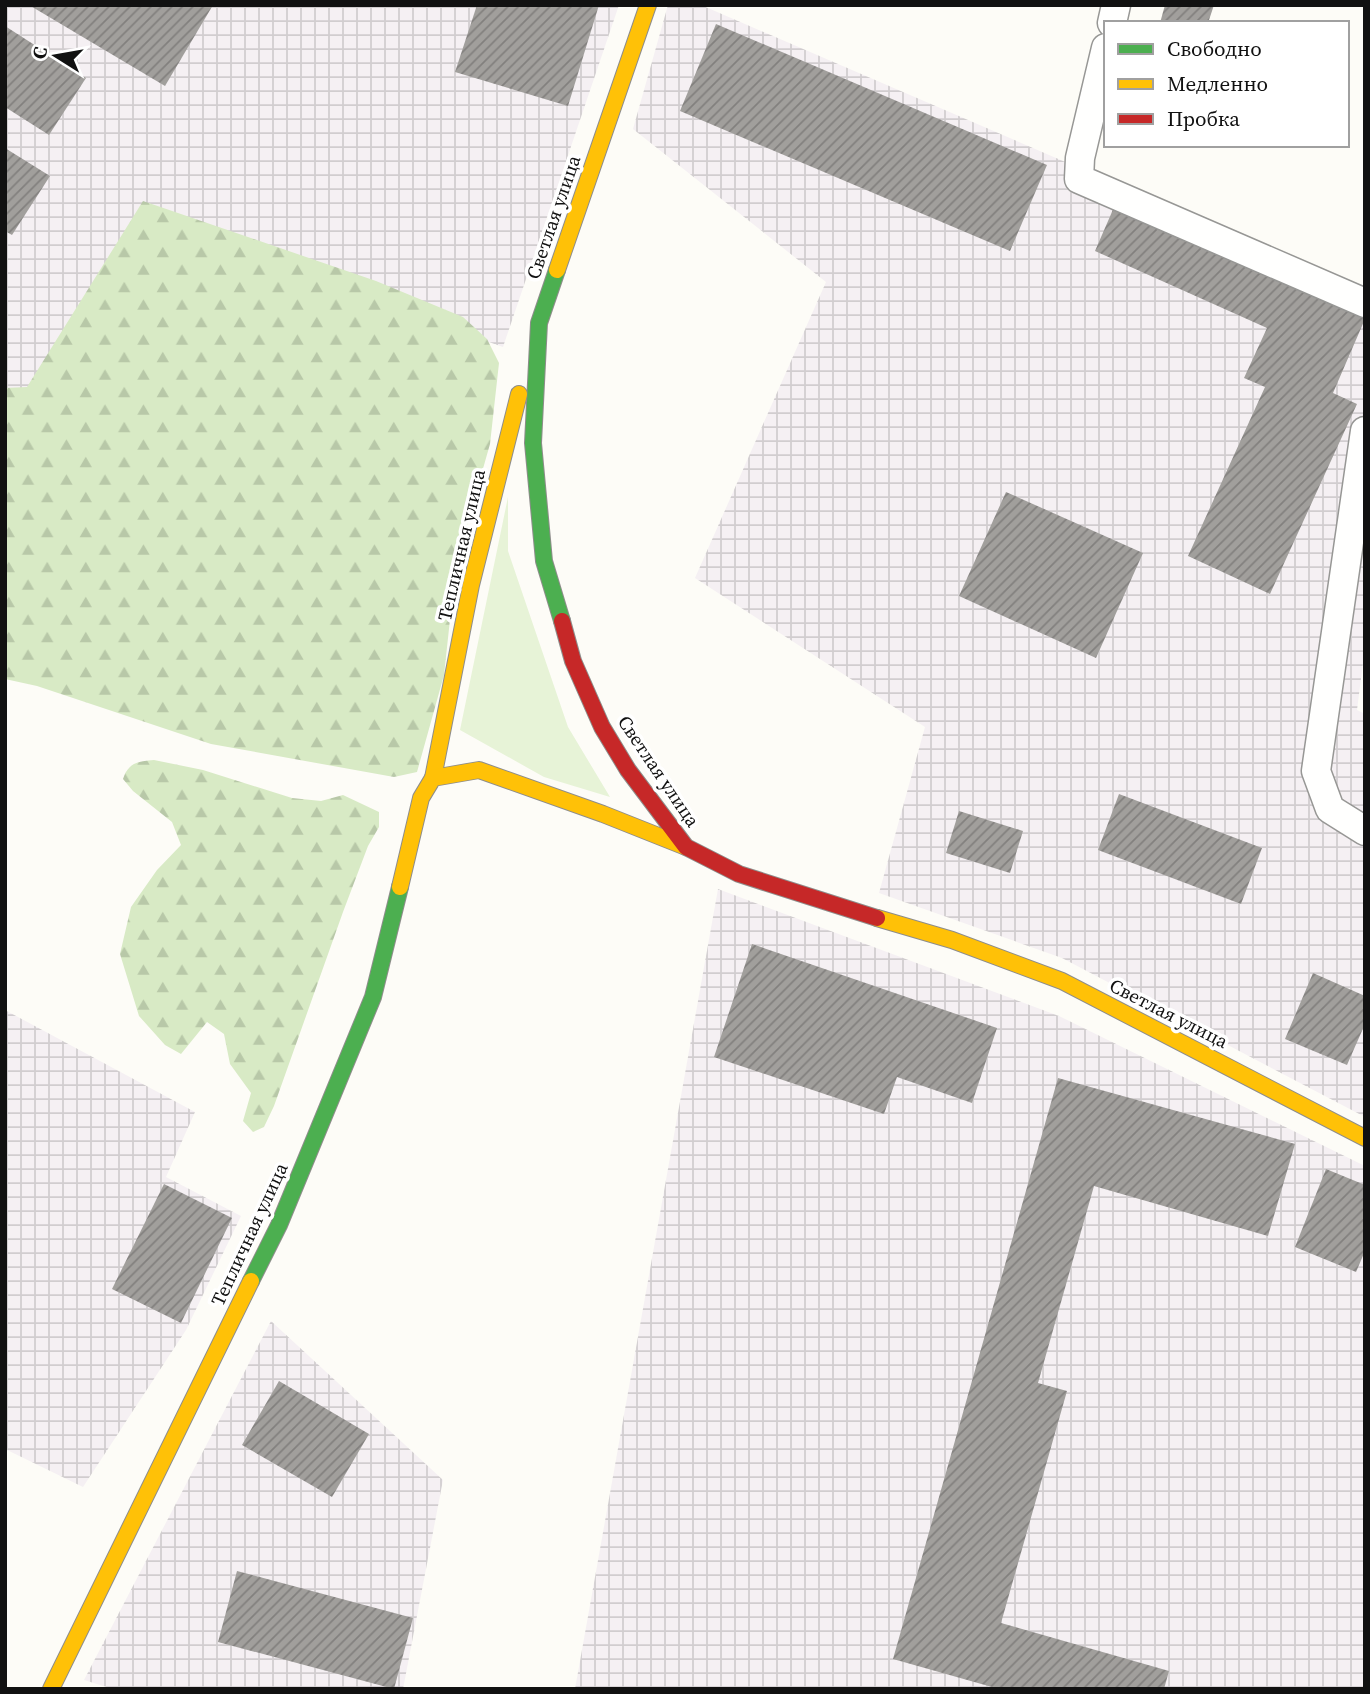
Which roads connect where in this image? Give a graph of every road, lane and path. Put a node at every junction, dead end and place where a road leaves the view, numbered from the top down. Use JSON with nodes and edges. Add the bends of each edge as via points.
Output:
{"nodes":[{"id":1,"x":648,"y":5,"type":"edge"},
{"id":2,"x":1104,"y":56,"type":"edge"},
{"id":3,"x":1365,"y":303,"type":"edge"},
{"id":4,"x":539,"y":323,"type":"junction"},
{"id":5,"x":1365,"y":431,"type":"edge"},
{"id":6,"x":433,"y":778,"type":"junction"},
{"id":7,"x":1365,"y":831,"type":"edge"},
{"id":8,"x":686,"y":847,"type":"junction"},
{"id":9,"x":1365,"y":1138,"type":"edge"},
{"id":10,"x":51,"y":1689,"type":"edge"}],
"edges":[{"from":1,"to":4,"type":"street","name":"Светлая улица"},
{"from":2,"to":3,"type":"street","via":[[1079,179]]},
{"from":4,"to":6,"type":"street","name":"Тепличная улица","via":[[471,585]]},
{"from":4,"to":8,"type":"street","name":"Светлая улица","via":[[533,443],[544,561],[573,662],[602,727]]},
{"from":5,"to":7,"type":"street","via":[[1316,771],[1330,809]]},
{"from":6,"to":8,"type":"street","via":[[479,769]]},
{"from":6,"to":10,"type":"street","name":"Тепличная улица","via":[[421,797],[373,997],[279,1225]]},
{"from":8,"to":9,"type":"street","name":"Светлая улица","via":[[739,874],[952,940],[1062,981]]}]}
